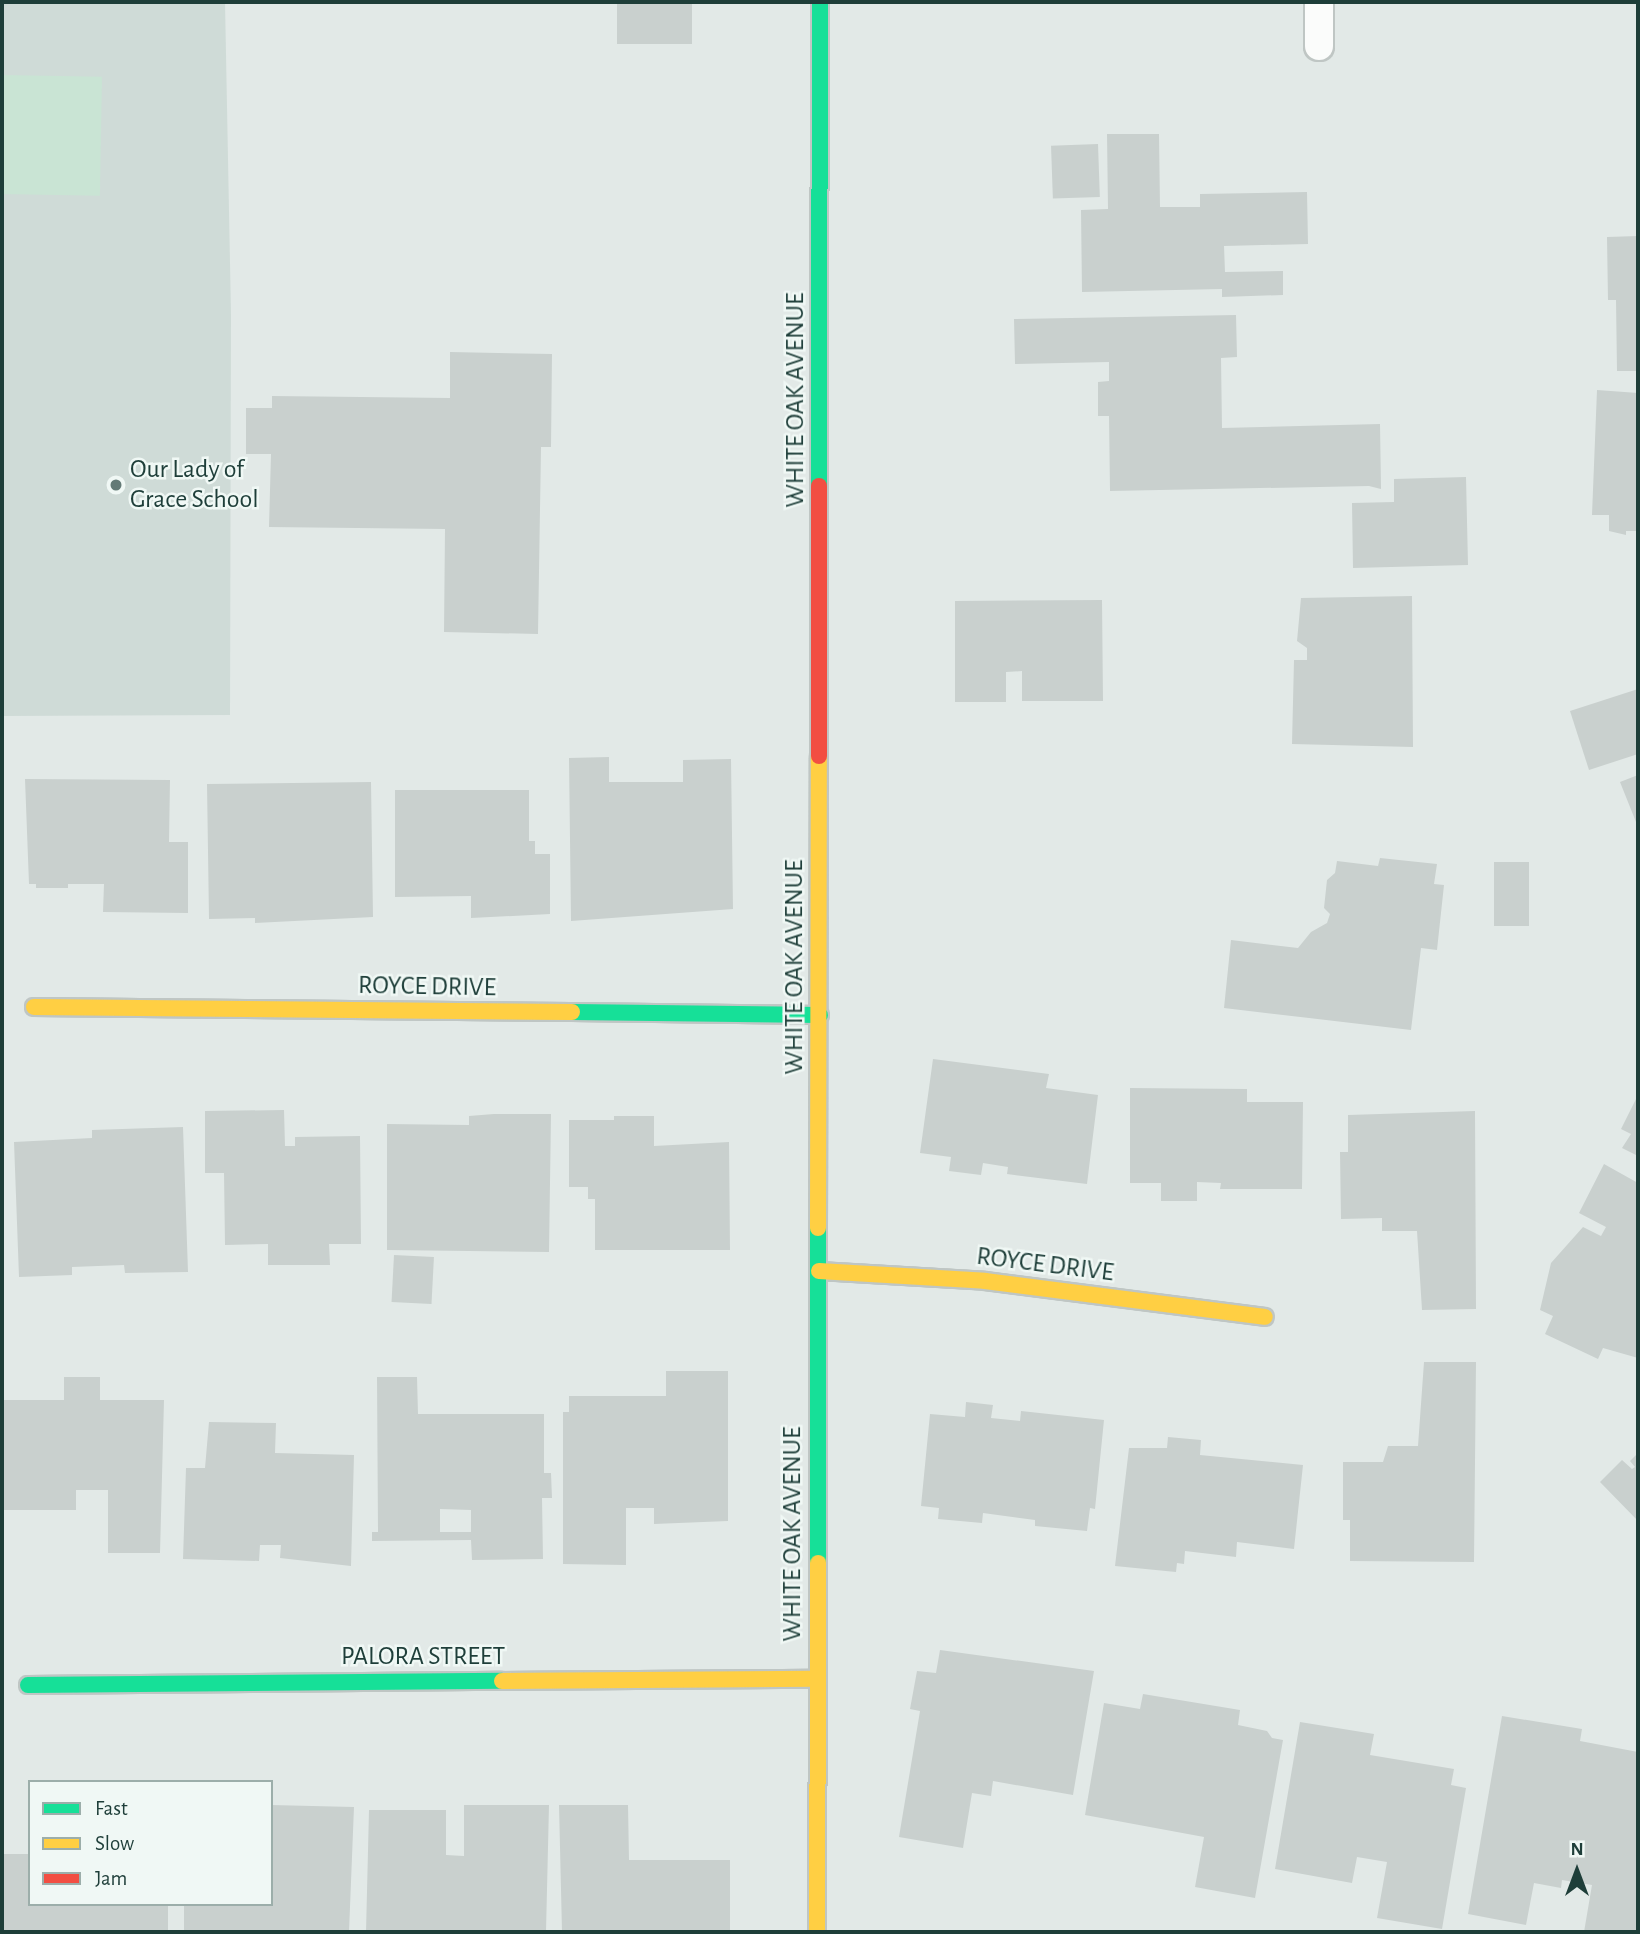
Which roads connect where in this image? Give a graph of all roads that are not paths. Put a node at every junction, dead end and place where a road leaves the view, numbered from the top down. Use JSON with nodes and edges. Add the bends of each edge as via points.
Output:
{"nodes":[{"id":1,"x":820,"y":2,"type":"edge"},
{"id":2,"x":1319,"y":2,"type":"edge"},
{"id":3,"x":1319,"y":46,"type":"dead end"},
{"id":4,"x":34,"y":1007,"type":"dead end"},
{"id":5,"x":820,"y":1015,"type":"junction"},
{"id":6,"x":819,"y":1271,"type":"junction"},
{"id":7,"x":1265,"y":1317,"type":"dead end"},
{"id":8,"x":817,"y":1679,"type":"junction"},
{"id":9,"x":28,"y":1685,"type":"dead end"},
{"id":10,"x":817,"y":1932,"type":"edge"}],
"edges":[{"from":1,"to":5,"type":"street","name":"WHITE OAK AVENUE"},
{"from":2,"to":3,"type":"lane"},
{"from":4,"to":5,"type":"street","name":"ROYCE DRIVE"},
{"from":5,"to":6,"type":"street","name":"WHITE OAK AVENUE"},
{"from":6,"to":7,"type":"street","name":"ROYCE DRIVE","via":[[985,1281]]},
{"from":6,"to":8,"type":"street","name":"WHITE OAK AVENUE"},
{"from":8,"to":9,"type":"street","name":"PALORA STREET"},
{"from":8,"to":10,"type":"street","name":"WHITE OAK AVENUE"}]}
